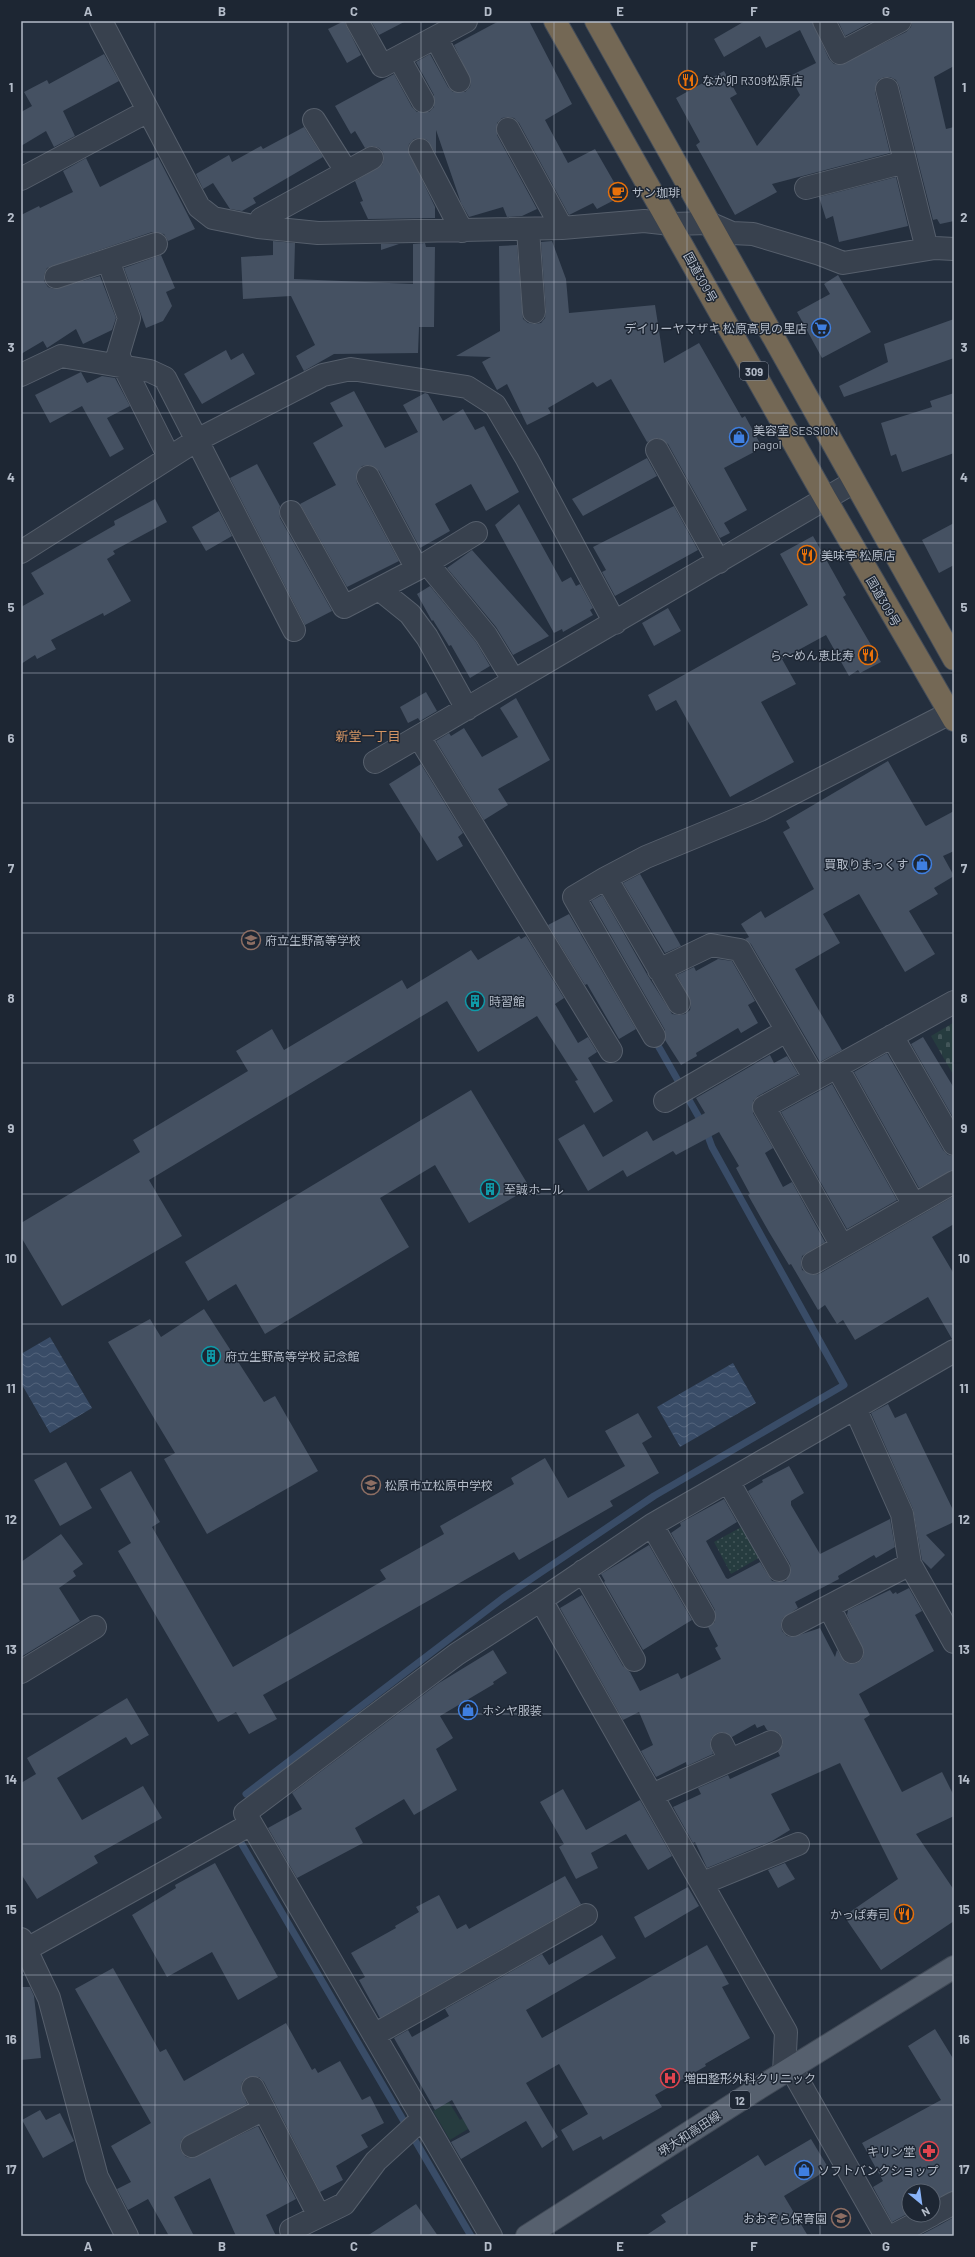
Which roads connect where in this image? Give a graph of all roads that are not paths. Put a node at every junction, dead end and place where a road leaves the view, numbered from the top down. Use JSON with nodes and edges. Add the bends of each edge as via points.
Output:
{"nodes":[{"id":1,"x":101,"y":21,"type":"edge"},
{"id":2,"x":357,"y":21,"type":"edge"},
{"id":3,"x":466,"y":21,"type":"edge"},
{"id":4,"x":555,"y":21,"type":"edge"},
{"id":5,"x":596,"y":21,"type":"edge"},
{"id":6,"x":824,"y":21,"type":"edge"},
{"id":7,"x":900,"y":21,"type":"edge"},
{"id":8,"x":439,"y":31,"type":"edge"},
{"id":9,"x":399,"y":58,"type":"junction"},
{"id":10,"x":459,"y":81,"type":"dead end"},
{"id":11,"x":886,"y":89,"type":"dead end"},
{"id":12,"x":424,"y":101,"type":"dead end"},
{"id":13,"x":148,"y":111,"type":"junction"},
{"id":14,"x":314,"y":120,"type":"dead end"},
{"id":15,"x":508,"y":129,"type":"dead end"},
{"id":16,"x":420,"y":150,"type":"dead end"},
{"id":17,"x":372,"y":158,"type":"dead end"},
{"id":18,"x":905,"y":162,"type":"junction"},
{"id":19,"x":346,"y":171,"type":"junction"},
{"id":20,"x":21,"y":179,"type":"edge"},
{"id":21,"x":806,"y":188,"type":"dead end"},
{"id":22,"x":709,"y":222,"type":"junction"},
{"id":23,"x":671,"y":224,"type":"junction"},
{"id":24,"x":258,"y":227,"type":"junction"},
{"id":25,"x":562,"y":228,"type":"junction"},
{"id":26,"x":528,"y":230,"type":"junction"},
{"id":27,"x":462,"y":231,"type":"junction"},
{"id":28,"x":156,"y":244,"type":"dead end"},
{"id":29,"x":927,"y":249,"type":"junction"},
{"id":30,"x":954,"y":249,"type":"edge"},
{"id":31,"x":108,"y":260,"type":"junction"},
{"id":32,"x":56,"y":277,"type":"dead end"},
{"id":33,"x":534,"y":312,"type":"dead end"},
{"id":34,"x":122,"y":366,"type":"junction"},
{"id":35,"x":21,"y":375,"type":"edge"},
{"id":36,"x":197,"y":440,"type":"junction"},
{"id":37,"x":657,"y":450,"type":"dead end"},
{"id":38,"x":169,"y":457,"type":"junction"},
{"id":39,"x":368,"y":477,"type":"dead end"},
{"id":40,"x":854,"y":482,"type":"junction"},
{"id":41,"x":825,"y":498,"type":"junction"},
{"id":42,"x":291,"y":512,"type":"dead end"},
{"id":43,"x":476,"y":533,"type":"dead end"},
{"id":44,"x":21,"y":552,"type":"edge"},
{"id":45,"x":719,"y":562,"type":"junction"},
{"id":46,"x":422,"y":566,"type":"junction"},
{"id":47,"x":379,"y":589,"type":"junction"},
{"id":48,"x":615,"y":624,"type":"junction"},
{"id":49,"x":294,"y":630,"type":"dead end"},
{"id":50,"x":954,"y":659,"type":"edge"},
{"id":51,"x":514,"y":681,"type":"junction"},
{"id":52,"x":467,"y":709,"type":"junction"},
{"id":53,"x":952,"y":717,"type":"edge"},
{"id":54,"x":419,"y":737,"type":"junction"},
{"id":55,"x":375,"y":762,"type":"dead end"},
{"id":56,"x":606,"y":878,"type":"junction"},
{"id":57,"x":659,"y":970,"type":"junction"},
{"id":58,"x":954,"y":1002,"type":"edge"},
{"id":59,"x":679,"y":1003,"type":"dead end"},
{"id":60,"x":786,"y":1031,"type":"junction"},
{"id":61,"x":654,"y":1036,"type":"dead end"},
{"id":62,"x":892,"y":1036,"type":"junction"},
{"id":63,"x":611,"y":1051,"type":"dead end"},
{"id":64,"x":837,"y":1067,"type":"junction"},
{"id":65,"x":815,"y":1079,"type":"junction"},
{"id":66,"x":665,"y":1101,"type":"dead end"},
{"id":67,"x":954,"y":1144,"type":"edge"},
{"id":68,"x":954,"y":1182,"type":"edge"},
{"id":69,"x":914,"y":1205,"type":"junction"},
{"id":70,"x":842,"y":1246,"type":"junction"},
{"id":71,"x":813,"y":1263,"type":"dead end"},
{"id":72,"x":954,"y":1351,"type":"edge"},
{"id":73,"x":855,"y":1408,"type":"junction"},
{"id":74,"x":728,"y":1481,"type":"junction"},
{"id":75,"x":652,"y":1525,"type":"junction"},
{"id":76,"x":910,"y":1564,"type":"junction"},
{"id":77,"x":779,"y":1570,"type":"dead end"},
{"id":78,"x":584,"y":1571,"type":"junction"},
{"id":79,"x":541,"y":1600,"type":"junction"},
{"id":80,"x":829,"y":1607,"type":"junction"},
{"id":81,"x":704,"y":1616,"type":"dead end"},
{"id":82,"x":792,"y":1625,"type":"dead end"},
{"id":83,"x":95,"y":1627,"type":"dead end"},
{"id":84,"x":954,"y":1642,"type":"edge"},
{"id":85,"x":852,"y":1652,"type":"dead end"},
{"id":86,"x":634,"y":1660,"type":"dead end"},
{"id":87,"x":21,"y":1672,"type":"edge"},
{"id":88,"x":771,"y":1742,"type":"dead end"},
{"id":89,"x":652,"y":1795,"type":"junction"},
{"id":90,"x":251,"y":1824,"type":"junction"},
{"id":91,"x":798,"y":1844,"type":"dead end"},
{"id":92,"x":703,"y":1883,"type":"junction"},
{"id":93,"x":586,"y":1915,"type":"dead end"},
{"id":94,"x":24,"y":1944,"type":"edge"},
{"id":95,"x":954,"y":1967,"type":"edge"},
{"id":96,"x":374,"y":2035,"type":"junction"},
{"id":97,"x":787,"y":2071,"type":"junction"},
{"id":98,"x":253,"y":2088,"type":"dead end"},
{"id":99,"x":264,"y":2109,"type":"junction"},
{"id":100,"x":413,"y":2127,"type":"junction"},
{"id":101,"x":192,"y":2146,"type":"dead end"},
{"id":102,"x":954,"y":2203,"type":"edge"},
{"id":103,"x":941,"y":2210,"type":"edge"},
{"id":104,"x":319,"y":2216,"type":"junction"},
{"id":105,"x":917,"y":2223,"type":"edge"},
{"id":106,"x":292,"y":2230,"type":"dead end"},
{"id":107,"x":127,"y":2236,"type":"edge"},
{"id":108,"x":491,"y":2236,"type":"edge"},
{"id":109,"x":527,"y":2236,"type":"edge"},
{"id":110,"x":886,"y":2236,"type":"edge"},
{"id":111,"x":892,"y":2236,"type":"edge"}],
"edges":[{"from":1,"to":13,"type":"street"},
{"from":2,"to":9,"type":"street","via":[[382,66]]},
{"from":3,"to":8,"type":"street"},
{"from":4,"to":23,"type":"highway","name":"国道309号","number":"309"},
{"from":5,"to":22,"type":"highway","number":"309"},
{"from":6,"to":7,"type":"street","via":[[840,54]]},
{"from":8,"to":9,"type":"street"},
{"from":8,"to":10,"type":"street"},
{"from":9,"to":12,"type":"street"},
{"from":11,"to":18,"type":"street"},
{"from":13,"to":20,"type":"street"},
{"from":13,"to":24,"type":"street","via":[[199,207],[213,218]]},
{"from":14,"to":19,"type":"street"},
{"from":15,"to":25,"type":"street"},
{"from":16,"to":27,"type":"street"},
{"from":17,"to":19,"type":"street"},
{"from":18,"to":21,"type":"street"},
{"from":18,"to":29,"type":"street"},
{"from":19,"to":24,"type":"street","via":[[260,219]]},
{"from":22,"to":23,"type":"street"},
{"from":22,"to":29,"type":"street","via":[[732,233],[753,234],[843,263]]},
{"from":22,"to":40,"type":"highway","number":"309"},
{"from":23,"to":25,"type":"street","via":[[644,221]]},
{"from":23,"to":41,"type":"highway","name":"国道309号","number":"309"},
{"from":24,"to":27,"type":"street","via":[[318,233]]},
{"from":25,"to":26,"type":"street"},
{"from":26,"to":27,"type":"street"},
{"from":26,"to":33,"type":"street"},
{"from":28,"to":31,"type":"street"},
{"from":29,"to":30,"type":"street"},
{"from":31,"to":32,"type":"street"},
{"from":31,"to":34,"type":"street","via":[[129,318],[118,355]]},
{"from":34,"to":35,"type":"street","via":[[61,356]]},
{"from":34,"to":36,"type":"street","via":[[150,370],[165,378]]},
{"from":34,"to":38,"type":"street"},
{"from":36,"to":38,"type":"street"},
{"from":36,"to":48,"type":"street","via":[[323,375],[351,369],[467,387],[495,406],[516,438]]},
{"from":36,"to":49,"type":"street"},
{"from":37,"to":45,"type":"street"},
{"from":38,"to":44,"type":"street"},
{"from":39,"to":46,"type":"street"},
{"from":40,"to":41,"type":"street"},
{"from":40,"to":50,"type":"highway","number":"309"},
{"from":41,"to":45,"type":"street"},
{"from":41,"to":53,"type":"highway","name":"国道309号","number":"309"},
{"from":42,"to":47,"type":"street","via":[[344,607]]},
{"from":43,"to":46,"type":"street"},
{"from":45,"to":48,"type":"street"},
{"from":46,"to":47,"type":"street"},
{"from":46,"to":51,"type":"street","via":[[486,635]]},
{"from":47,"to":52,"type":"street","via":[[410,614],[427,638]]},
{"from":48,"to":51,"type":"street"},
{"from":51,"to":52,"type":"street"},
{"from":52,"to":54,"type":"street"},
{"from":53,"to":56,"type":"street","via":[[760,810],[646,857]]},
{"from":54,"to":55,"type":"street"},
{"from":54,"to":63,"type":"street"},
{"from":56,"to":57,"type":"street"},
{"from":56,"to":61,"type":"street","via":[[574,898]]},
{"from":57,"to":59,"type":"street"},
{"from":57,"to":60,"type":"street","via":[[711,945],[740,950]]},
{"from":58,"to":62,"type":"street"},
{"from":60,"to":65,"type":"street"},
{"from":60,"to":66,"type":"street"},
{"from":62,"to":64,"type":"street"},
{"from":62,"to":67,"type":"street"},
{"from":64,"to":65,"type":"street"},
{"from":64,"to":69,"type":"street"},
{"from":65,"to":70,"type":"street","via":[[764,1107]]},
{"from":68,"to":69,"type":"street"},
{"from":69,"to":70,"type":"street"},
{"from":70,"to":71,"type":"street"},
{"from":72,"to":73,"type":"street"},
{"from":73,"to":74,"type":"street"},
{"from":73,"to":76,"type":"street","via":[[902,1514]]},
{"from":74,"to":75,"type":"street"},
{"from":74,"to":77,"type":"street"},
{"from":75,"to":78,"type":"street"},
{"from":75,"to":81,"type":"street"},
{"from":76,"to":80,"type":"street"},
{"from":76,"to":84,"type":"street"},
{"from":78,"to":79,"type":"street"},
{"from":78,"to":86,"type":"street"},
{"from":79,"to":89,"type":"street"},
{"from":79,"to":90,"type":"street","via":[[457,1654],[245,1813]]},
{"from":80,"to":82,"type":"street"},
{"from":80,"to":85,"type":"street"},
{"from":83,"to":87,"type":"street"},
{"from":88,"to":89,"type":"street","via":[[726,1752]]},
{"from":89,"to":92,"type":"street"},
{"from":90,"to":94,"type":"street"},
{"from":90,"to":96,"type":"street"},
{"from":91,"to":92,"type":"street"},
{"from":92,"to":97,"type":"street","via":[[786,2032]]},
{"from":93,"to":96,"type":"street"},
{"from":94,"to":107,"type":"street","via":[[49,1998],[97,2177]]},
{"from":95,"to":97,"type":"main road","name":"堺大和高田線","number":"12"},
{"from":96,"to":100,"type":"street"},
{"from":97,"to":109,"type":"main road","name":"堺大和高田線","number":"12"},
{"from":97,"to":110,"type":"street"},
{"from":98,"to":99,"type":"street"},
{"from":99,"to":101,"type":"street"},
{"from":99,"to":104,"type":"street"},
{"from":100,"to":104,"type":"street","via":[[376,2162],[344,2204]]},
{"from":100,"to":108,"type":"street"},
{"from":102,"to":103,"type":"street"},
{"from":104,"to":106,"type":"street"},
{"from":105,"to":111,"type":"street"}]}
